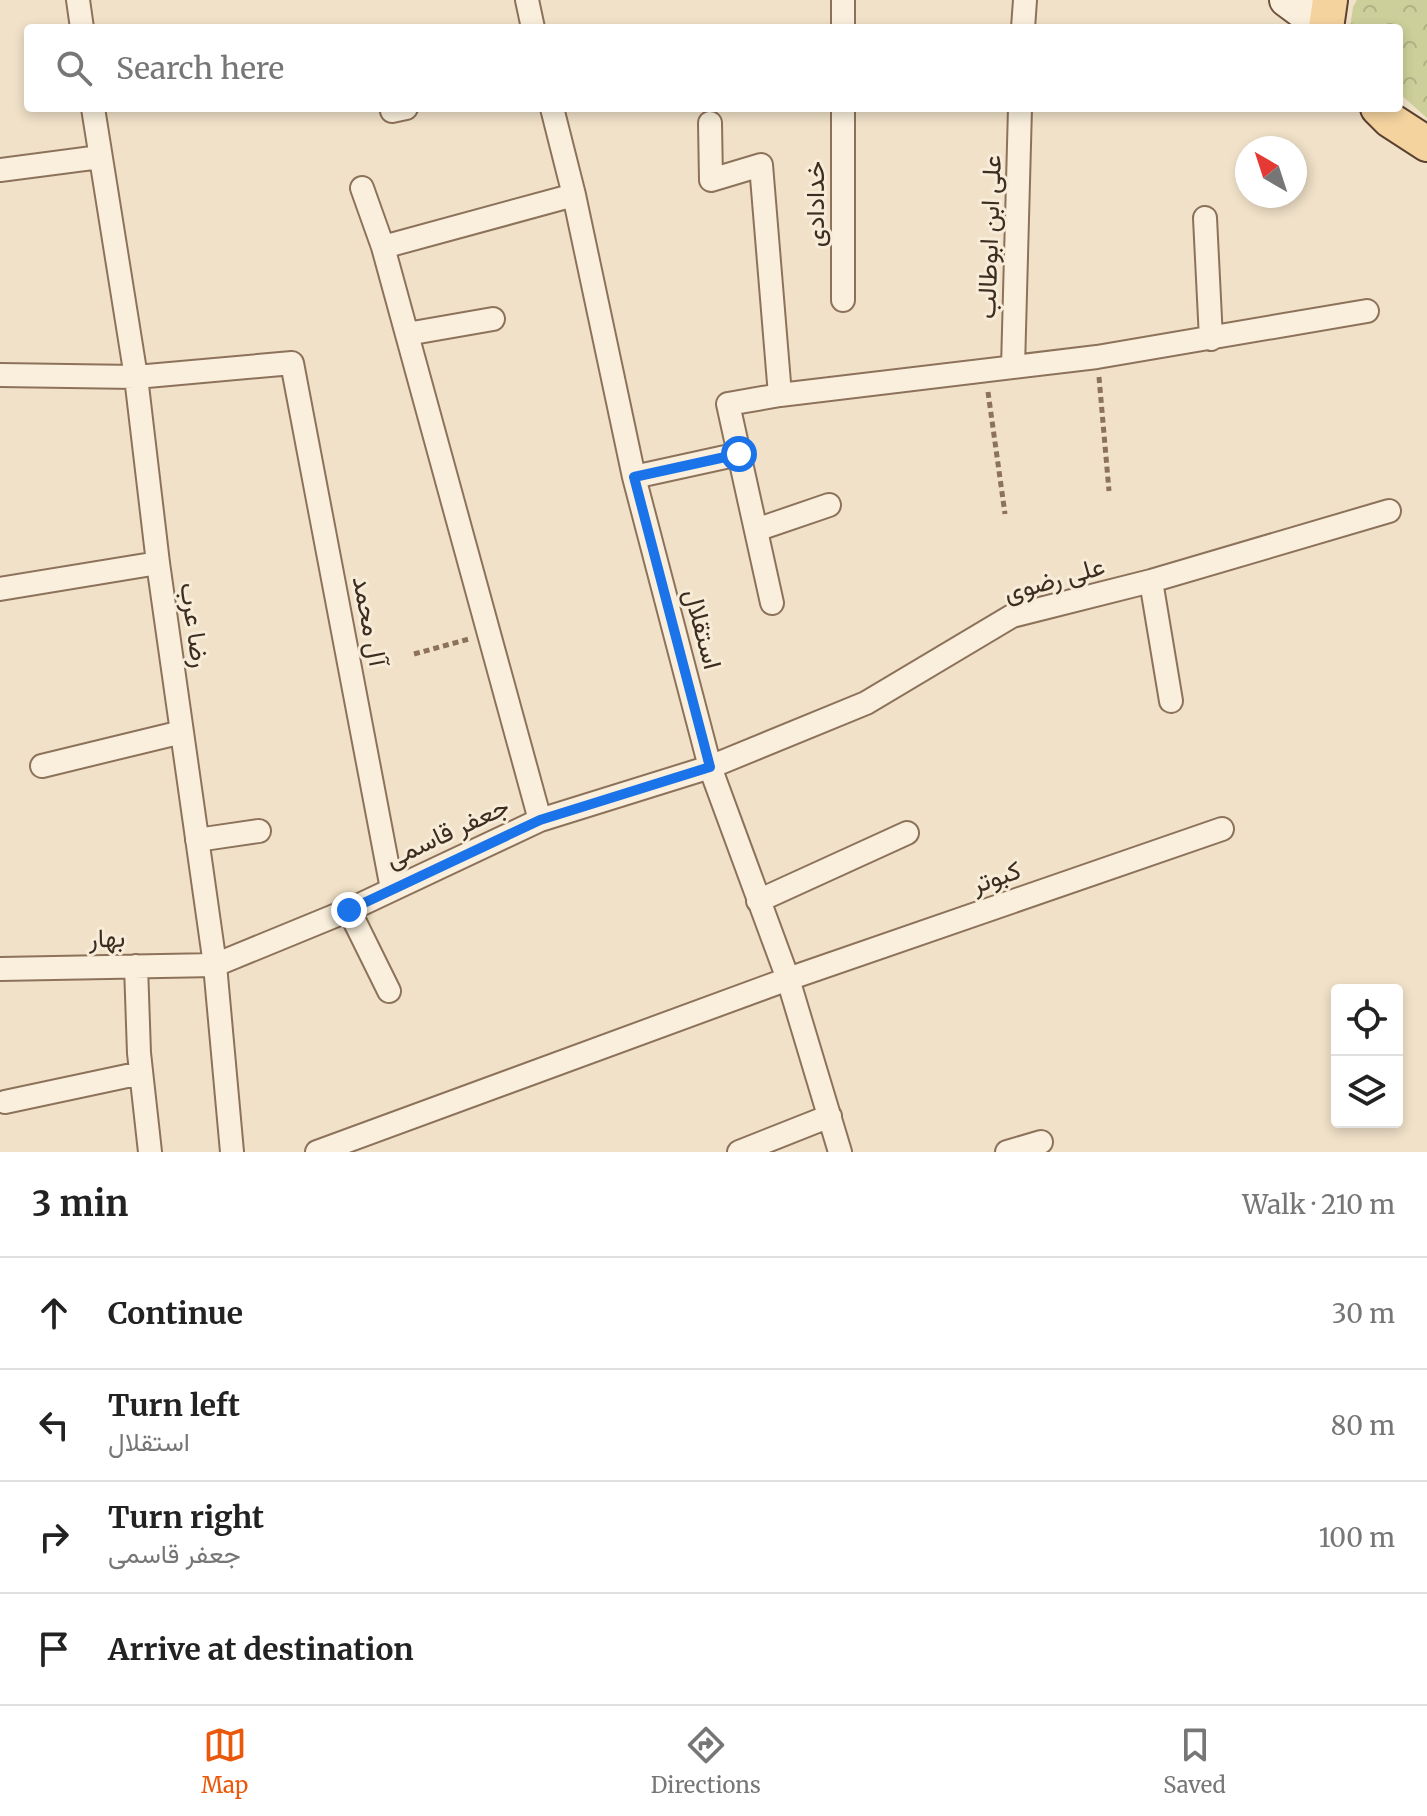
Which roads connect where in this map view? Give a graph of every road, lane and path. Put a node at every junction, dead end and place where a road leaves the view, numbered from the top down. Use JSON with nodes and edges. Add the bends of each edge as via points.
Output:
{"nodes":[{"id":1,"x":78,"y":0,"type":"edge"},
{"id":2,"x":527,"y":0,"type":"edge"},
{"id":3,"x":843,"y":0,"type":"edge"},
{"id":4,"x":1025,"y":0,"type":"edge"},
{"id":5,"x":1286,"y":0,"type":"edge"},
{"id":6,"x":1330,"y":0,"type":"edge"},
{"id":7,"x":81,"y":24,"type":"edge"},
{"id":8,"x":532,"y":24,"type":"edge"},
{"id":9,"x":843,"y":24,"type":"edge"},
{"id":10,"x":1023,"y":24,"type":"edge"},
{"id":11,"x":1319,"y":24,"type":"edge"},
{"id":12,"x":1326,"y":24,"type":"edge"},
{"id":13,"x":98,"y":112,"type":"edge"},
{"id":14,"x":553,"y":112,"type":"edge"},
{"id":15,"x":843,"y":112,"type":"edge"},
{"id":16,"x":1020,"y":112,"type":"edge"},
{"id":17,"x":1382,"y":112,"type":"edge"},
{"id":18,"x":710,"y":123,"type":"dead end"},
{"id":19,"x":1427,"y":144,"type":"edge"},
{"id":20,"x":100,"y":157,"type":"junction"},
{"id":21,"x":0,"y":170,"type":"edge"},
{"id":22,"x":362,"y":188,"type":"dead end"},
{"id":23,"x":574,"y":195,"type":"junction"},
{"id":24,"x":1205,"y":218,"type":"dead end"},
{"id":25,"x":383,"y":247,"type":"junction"},
{"id":26,"x":843,"y":300,"type":"dead end"},
{"id":27,"x":1367,"y":311,"type":"dead end"},
{"id":28,"x":493,"y":319,"type":"dead end"},
{"id":29,"x":407,"y":334,"type":"junction"},
{"id":30,"x":1211,"y":339,"type":"junction"},
{"id":31,"x":1097,"y":357,"type":"junction"},
{"id":32,"x":1013,"y":367,"type":"junction"},
{"id":33,"x":985,"y":371,"type":"junction"},
{"id":34,"x":0,"y":375,"type":"edge"},
{"id":35,"x":136,"y":377,"type":"junction"},
{"id":36,"x":780,"y":395,"type":"junction"},
{"id":37,"x":739,"y":454,"type":"junction"},
{"id":38,"x":634,"y":477,"type":"junction"},
{"id":39,"x":1109,"y":491,"type":"dead end"},
{"id":40,"x":829,"y":505,"type":"dead end"},
{"id":41,"x":1389,"y":511,"type":"dead end"},
{"id":42,"x":1005,"y":514,"type":"dead end"},
{"id":43,"x":756,"y":530,"type":"junction"},
{"id":44,"x":158,"y":563,"type":"junction"},
{"id":45,"x":1151,"y":581,"type":"junction"},
{"id":46,"x":0,"y":589,"type":"edge"},
{"id":47,"x":772,"y":603,"type":"dead end"},
{"id":48,"x":489,"y":633,"type":"junction"},
{"id":49,"x":414,"y":654,"type":"dead end"},
{"id":50,"x":1171,"y":701,"type":"dead end"},
{"id":51,"x":182,"y":732,"type":"junction"},
{"id":52,"x":42,"y":766,"type":"dead end"},
{"id":53,"x":710,"y":767,"type":"junction"},
{"id":54,"x":540,"y":820,"type":"junction"},
{"id":55,"x":1222,"y":829,"type":"dead end"},
{"id":56,"x":259,"y":831,"type":"dead end"},
{"id":57,"x":907,"y":833,"type":"dead end"},
{"id":58,"x":197,"y":840,"type":"junction"},
{"id":59,"x":392,"y":889,"type":"junction"},
{"id":60,"x":758,"y":901,"type":"junction"},
{"id":61,"x":349,"y":910,"type":"junction"},
{"id":62,"x":215,"y":965,"type":"junction"},
{"id":63,"x":136,"y":966,"type":"junction"},
{"id":64,"x":0,"y":969,"type":"edge"},
{"id":65,"x":788,"y":979,"type":"junction"},
{"id":66,"x":389,"y":991,"type":"dead end"},
{"id":67,"x":141,"y":1073,"type":"junction"},
{"id":68,"x":5,"y":1102,"type":"dead end"},
{"id":69,"x":830,"y":1116,"type":"junction"},
{"id":70,"x":1041,"y":1142,"type":"dead end"},
{"id":71,"x":150,"y":1152,"type":"edge"},
{"id":72,"x":232,"y":1152,"type":"edge"},
{"id":73,"x":317,"y":1152,"type":"edge"},
{"id":74,"x":739,"y":1152,"type":"edge"},
{"id":75,"x":840,"y":1152,"type":"edge"},
{"id":76,"x":1007,"y":1152,"type":"edge"}],
"edges":[{"from":1,"to":7,"type":"street"},
{"from":2,"to":8,"type":"street"},
{"from":3,"to":9,"type":"street"},
{"from":4,"to":10,"type":"street"},
{"from":5,"to":11,"type":"main road"},
{"from":6,"to":12,"type":"main road"},
{"from":13,"to":20,"type":"street","name":"رضا عرب"},
{"from":14,"to":23,"type":"street","name":"استقلال"},
{"from":15,"to":26,"type":"street","name":"خدادادی"},
{"from":16,"to":32,"type":"street","name":"علی ابن ابوطالب"},
{"from":17,"to":19,"type":"main road"},
{"from":18,"to":36,"type":"street","via":[[711,180],[761,165]]},
{"from":20,"to":21,"type":"street"},
{"from":20,"to":35,"type":"street","name":"رضا عرب"},
{"from":22,"to":25,"type":"street"},
{"from":23,"to":25,"type":"street"},
{"from":23,"to":38,"type":"street","name":"استقلال"},
{"from":24,"to":30,"type":"street"},
{"from":25,"to":29,"type":"street"},
{"from":27,"to":30,"type":"street"},
{"from":28,"to":29,"type":"street"},
{"from":29,"to":48,"type":"street"},
{"from":30,"to":31,"type":"street"},
{"from":31,"to":32,"type":"street"},
{"from":31,"to":39,"type":"path"},
{"from":32,"to":33,"type":"street"},
{"from":33,"to":36,"type":"street"},
{"from":33,"to":42,"type":"path"},
{"from":34,"to":35,"type":"street"},
{"from":35,"to":44,"type":"street","name":"رضا عرب"},
{"from":35,"to":59,"type":"street","name":"آل محمد","via":[[292,363]]},
{"from":36,"to":37,"type":"street","via":[[728,404]]},
{"from":37,"to":38,"type":"street"},
{"from":37,"to":43,"type":"street"},
{"from":38,"to":53,"type":"street","name":"استقلال"},
{"from":40,"to":43,"type":"street"},
{"from":41,"to":45,"type":"street","name":"علی رضوی"},
{"from":43,"to":47,"type":"street"},
{"from":44,"to":46,"type":"street"},
{"from":44,"to":51,"type":"street","name":"رضا عرب"},
{"from":45,"to":50,"type":"street"},
{"from":45,"to":53,"type":"street","name":"علی رضوی","via":[[1012,616],[866,703]]},
{"from":48,"to":49,"type":"path"},
{"from":48,"to":54,"type":"street"},
{"from":51,"to":52,"type":"street"},
{"from":51,"to":58,"type":"street","name":"رضا عرب"},
{"from":53,"to":54,"type":"street","name":"جعفر قاسمی"},
{"from":53,"to":60,"type":"street","name":"استقلال"},
{"from":54,"to":59,"type":"street","name":"جعفر قاسمی"},
{"from":55,"to":65,"type":"street","name":"کبوتر"},
{"from":56,"to":58,"type":"street"},
{"from":57,"to":60,"type":"street"},
{"from":58,"to":62,"type":"street","name":"رضا عرب"},
{"from":59,"to":61,"type":"street","name":"جعفر قاسمی"},
{"from":60,"to":65,"type":"street","name":"استقلال"},
{"from":61,"to":62,"type":"street","name":"جعفر قاسمی"},
{"from":61,"to":66,"type":"street"},
{"from":62,"to":63,"type":"street","name":"بهار"},
{"from":62,"to":72,"type":"street","name":"رضا عرب"},
{"from":63,"to":64,"type":"street","name":"بهار"},
{"from":63,"to":67,"type":"street"},
{"from":65,"to":69,"type":"street","name":"استقلال"},
{"from":65,"to":73,"type":"street","name":"کبوتر"},
{"from":67,"to":68,"type":"street"},
{"from":67,"to":71,"type":"street"},
{"from":69,"to":74,"type":"street"},
{"from":69,"to":75,"type":"street","name":"استقلال"},
{"from":70,"to":76,"type":"street"}]}
